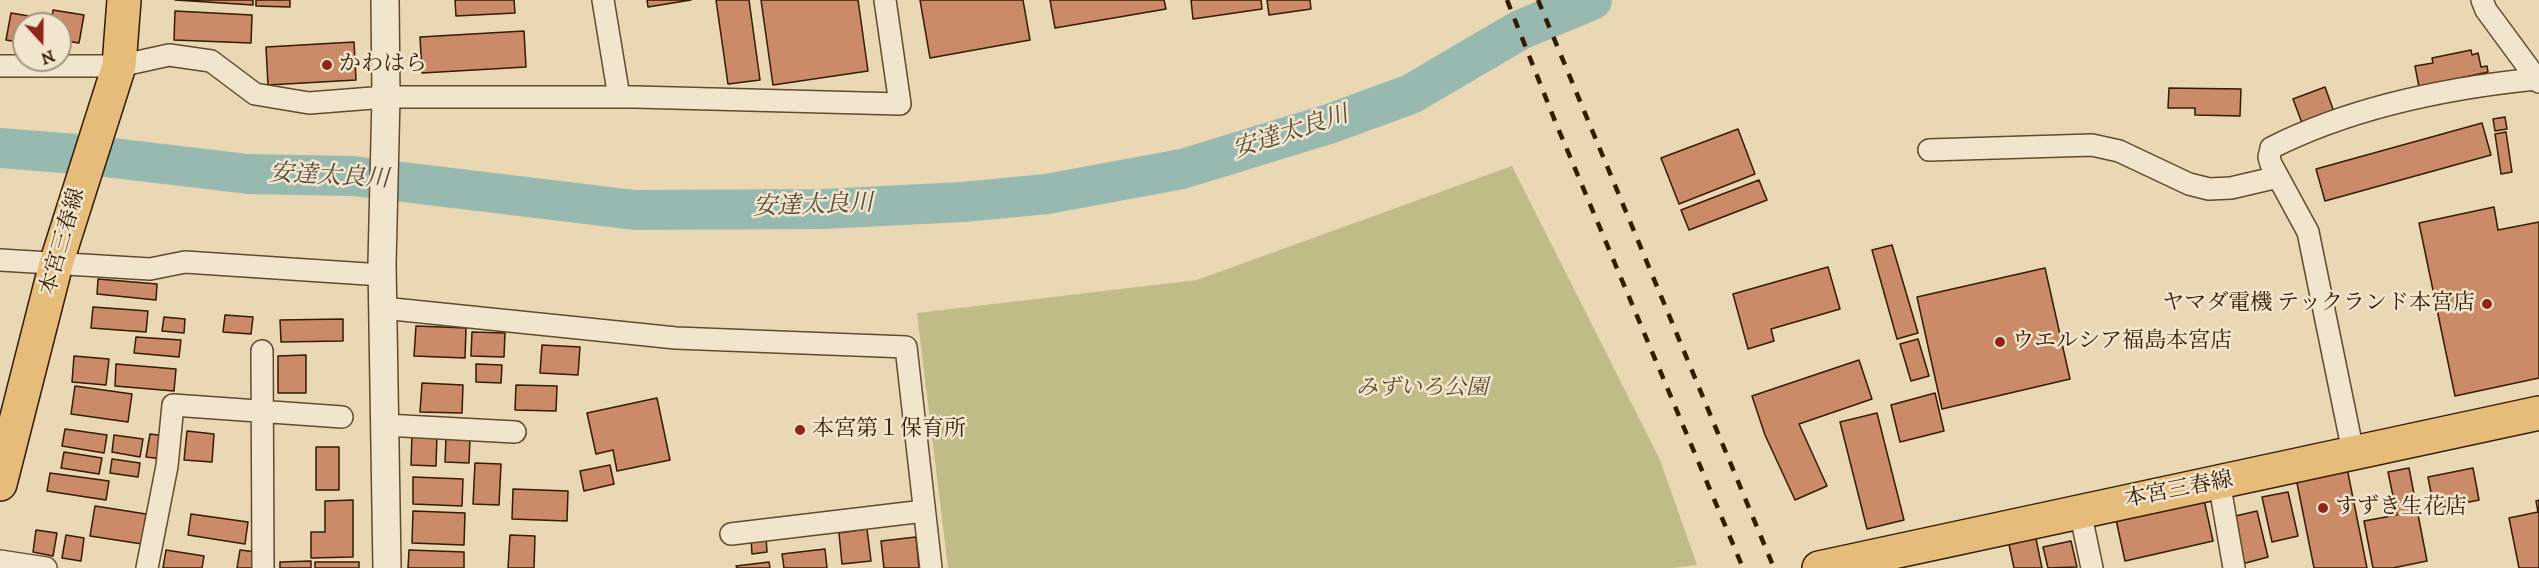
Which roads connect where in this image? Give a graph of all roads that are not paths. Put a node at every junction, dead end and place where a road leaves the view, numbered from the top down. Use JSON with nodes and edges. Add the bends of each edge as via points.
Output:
{"nodes":[{"id":1,"x":124,"y":0,"type":"edge"},
{"id":2,"x":385,"y":0,"type":"edge"},
{"id":3,"x":603,"y":0,"type":"edge"},
{"id":4,"x":885,"y":0,"type":"edge"},
{"id":5,"x":2484,"y":5,"type":"edge"},
{"id":6,"x":0,"y":66,"type":"edge"},
{"id":7,"x":119,"y":66,"type":"junction"},
{"id":8,"x":2537,"y":80,"type":"edge"},
{"id":9,"x":386,"y":97,"type":"junction"},
{"id":10,"x":619,"y":97,"type":"junction"},
{"id":11,"x":1929,"y":150,"type":"dead end"},
{"id":12,"x":2278,"y":177,"type":"junction"},
{"id":13,"x":59,"y":252,"type":"junction"},
{"id":14,"x":0,"y":260,"type":"edge"},
{"id":15,"x":382,"y":270,"type":"junction"},
{"id":16,"x":383,"y":308,"type":"junction"},
{"id":17,"x":262,"y":351,"type":"dead end"},
{"id":18,"x":262,"y":410,"type":"junction"},
{"id":19,"x":2539,"y":413,"type":"edge"},
{"id":20,"x":342,"y":417,"type":"dead end"},
{"id":21,"x":385,"y":425,"type":"junction"},
{"id":22,"x":515,"y":432,"type":"dead end"},
{"id":23,"x":2353,"y":452,"type":"junction"},
{"id":24,"x":2218,"y":482,"type":"junction"},
{"id":25,"x":0,"y":484,"type":"edge"},
{"id":26,"x":924,"y":511,"type":"junction"},
{"id":27,"x":2080,"y":511,"type":"junction"},
{"id":28,"x":731,"y":534,"type":"dead end"},
{"id":29,"x":0,"y":561,"type":"edge"},
{"id":30,"x":46,"y":568,"type":"edge"},
{"id":31,"x":147,"y":568,"type":"edge"},
{"id":32,"x":263,"y":568,"type":"edge"},
{"id":33,"x":387,"y":568,"type":"edge"},
{"id":34,"x":931,"y":568,"type":"edge"},
{"id":35,"x":1819,"y":568,"type":"edge"},
{"id":36,"x":2092,"y":568,"type":"edge"},
{"id":37,"x":2234,"y":568,"type":"edge"}],
"edges":[{"from":1,"to":7,"type":"main road","name":"本宮三春線"},
{"from":2,"to":9,"type":"street"},
{"from":3,"to":10,"type":"street"},
{"from":4,"to":10,"type":"street","via":[[900,104]]},
{"from":5,"to":8,"type":"street"},
{"from":6,"to":7,"type":"street"},
{"from":7,"to":9,"type":"street","via":[[169,55],[210,61],[255,94],[309,103]]},
{"from":7,"to":13,"type":"main road","name":"本宮三春線"},
{"from":8,"to":12,"type":"street","via":[[2501,82],[2402,102],[2310,131],[2271,148],[2269,157]]},
{"from":9,"to":10,"type":"street"},
{"from":9,"to":15,"type":"street"},
{"from":11,"to":12,"type":"street","via":[[2092,145],[2119,151],[2189,184],[2209,189]]},
{"from":12,"to":23,"type":"street","via":[[2308,232]]},
{"from":13,"to":14,"type":"street"},
{"from":13,"to":15,"type":"street","via":[[150,269],[185,262]]},
{"from":13,"to":25,"type":"main road","name":"本宮三春線"},
{"from":15,"to":16,"type":"street"},
{"from":16,"to":21,"type":"street"},
{"from":16,"to":26,"type":"street","via":[[676,338],[906,347]]},
{"from":17,"to":18,"type":"street"},
{"from":18,"to":20,"type":"street"},
{"from":18,"to":31,"type":"street","via":[[173,405],[167,466]]},
{"from":18,"to":32,"type":"street"},
{"from":19,"to":23,"type":"main road","name":"本宮三春線"},
{"from":21,"to":22,"type":"street"},
{"from":21,"to":33,"type":"street"},
{"from":23,"to":24,"type":"main road","name":"本宮三春線"},
{"from":24,"to":27,"type":"main road","name":"本宮三春線"},
{"from":24,"to":37,"type":"street"},
{"from":26,"to":28,"type":"street"},
{"from":26,"to":34,"type":"street"},
{"from":27,"to":35,"type":"main road","name":"本宮三春線"},
{"from":27,"to":36,"type":"street"},
{"from":29,"to":30,"type":"street"}]}
